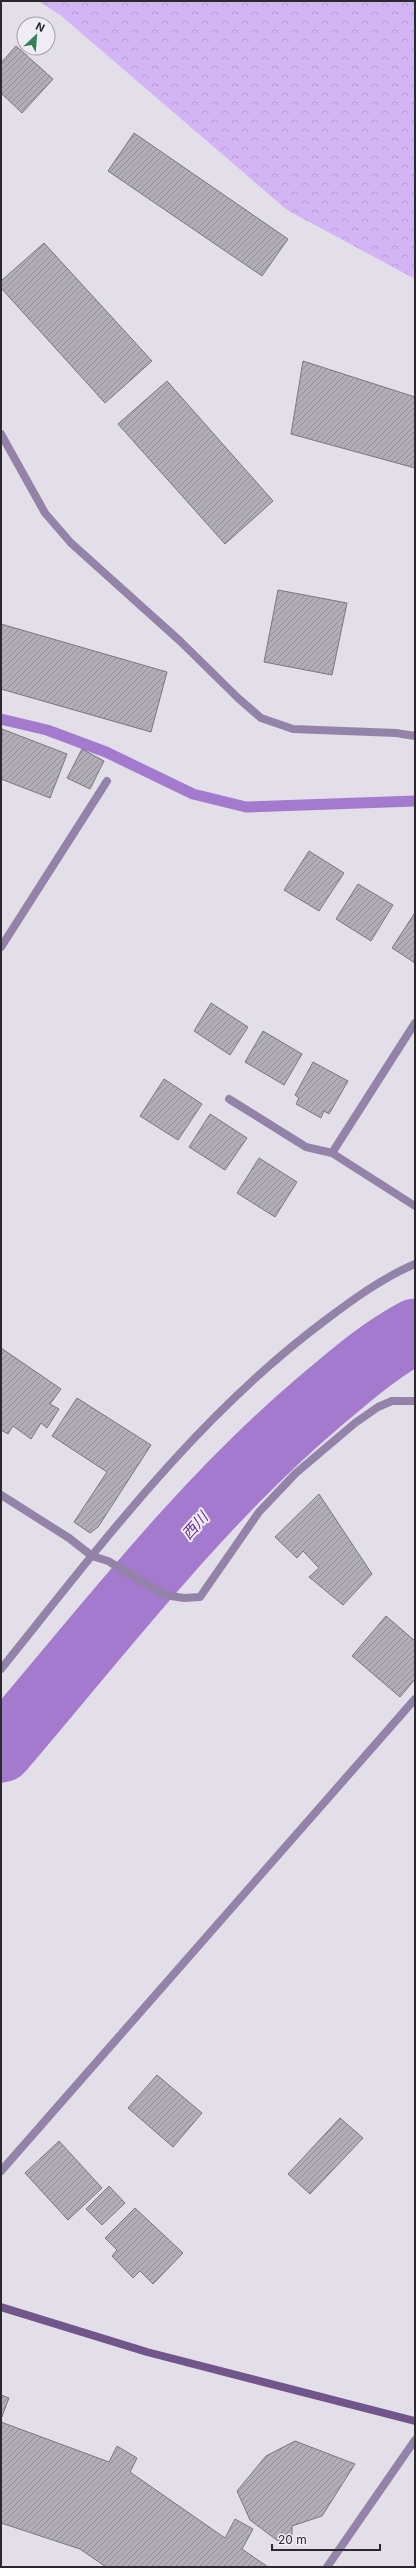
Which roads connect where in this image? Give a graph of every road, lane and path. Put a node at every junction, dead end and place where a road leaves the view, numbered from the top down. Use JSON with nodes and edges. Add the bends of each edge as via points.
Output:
{"nodes":[{"id":1,"x":1,"y":434,"type":"edge"},
{"id":2,"x":415,"y":736,"type":"edge"},
{"id":3,"x":107,"y":781,"type":"dead end"},
{"id":4,"x":1,"y":947,"type":"edge"},
{"id":5,"x":415,"y":1023,"type":"edge"},
{"id":6,"x":229,"y":1099,"type":"dead end"},
{"id":7,"x":332,"y":1153,"type":"junction"},
{"id":8,"x":415,"y":1206,"type":"edge"},
{"id":9,"x":415,"y":1264,"type":"edge"},
{"id":10,"x":415,"y":1401,"type":"edge"},
{"id":11,"x":1,"y":1495,"type":"edge"},
{"id":12,"x":92,"y":1556,"type":"junction"},
{"id":13,"x":1,"y":1669,"type":"edge"},
{"id":14,"x":415,"y":1699,"type":"edge"},
{"id":15,"x":1,"y":2171,"type":"edge"},
{"id":16,"x":1,"y":2307,"type":"edge"},
{"id":17,"x":415,"y":2421,"type":"edge"},
{"id":18,"x":415,"y":2440,"type":"edge"},
{"id":19,"x":327,"y":2567,"type":"edge"}],
"edges":[{"from":1,"to":2,"type":"street","via":[[45,513],[71,543],[261,718],[293,729]]},
{"from":3,"to":4,"type":"street"},
{"from":5,"to":7,"type":"street"},
{"from":6,"to":7,"type":"street","via":[[306,1147]]},
{"from":7,"to":8,"type":"street"},
{"from":9,"to":12,"type":"street","via":[[354,1299],[298,1340],[240,1391],[187,1444]]},
{"from":10,"to":12,"type":"street","via":[[392,1401],[378,1407],[296,1473],[259,1512],[200,1597],[165,1595],[108,1562]]},
{"from":11,"to":12,"type":"street","via":[[69,1538]]},
{"from":12,"to":13,"type":"street"},
{"from":14,"to":15,"type":"street"},
{"from":16,"to":17,"type":"street","via":[[147,2352]]},
{"from":18,"to":19,"type":"street"}]}
